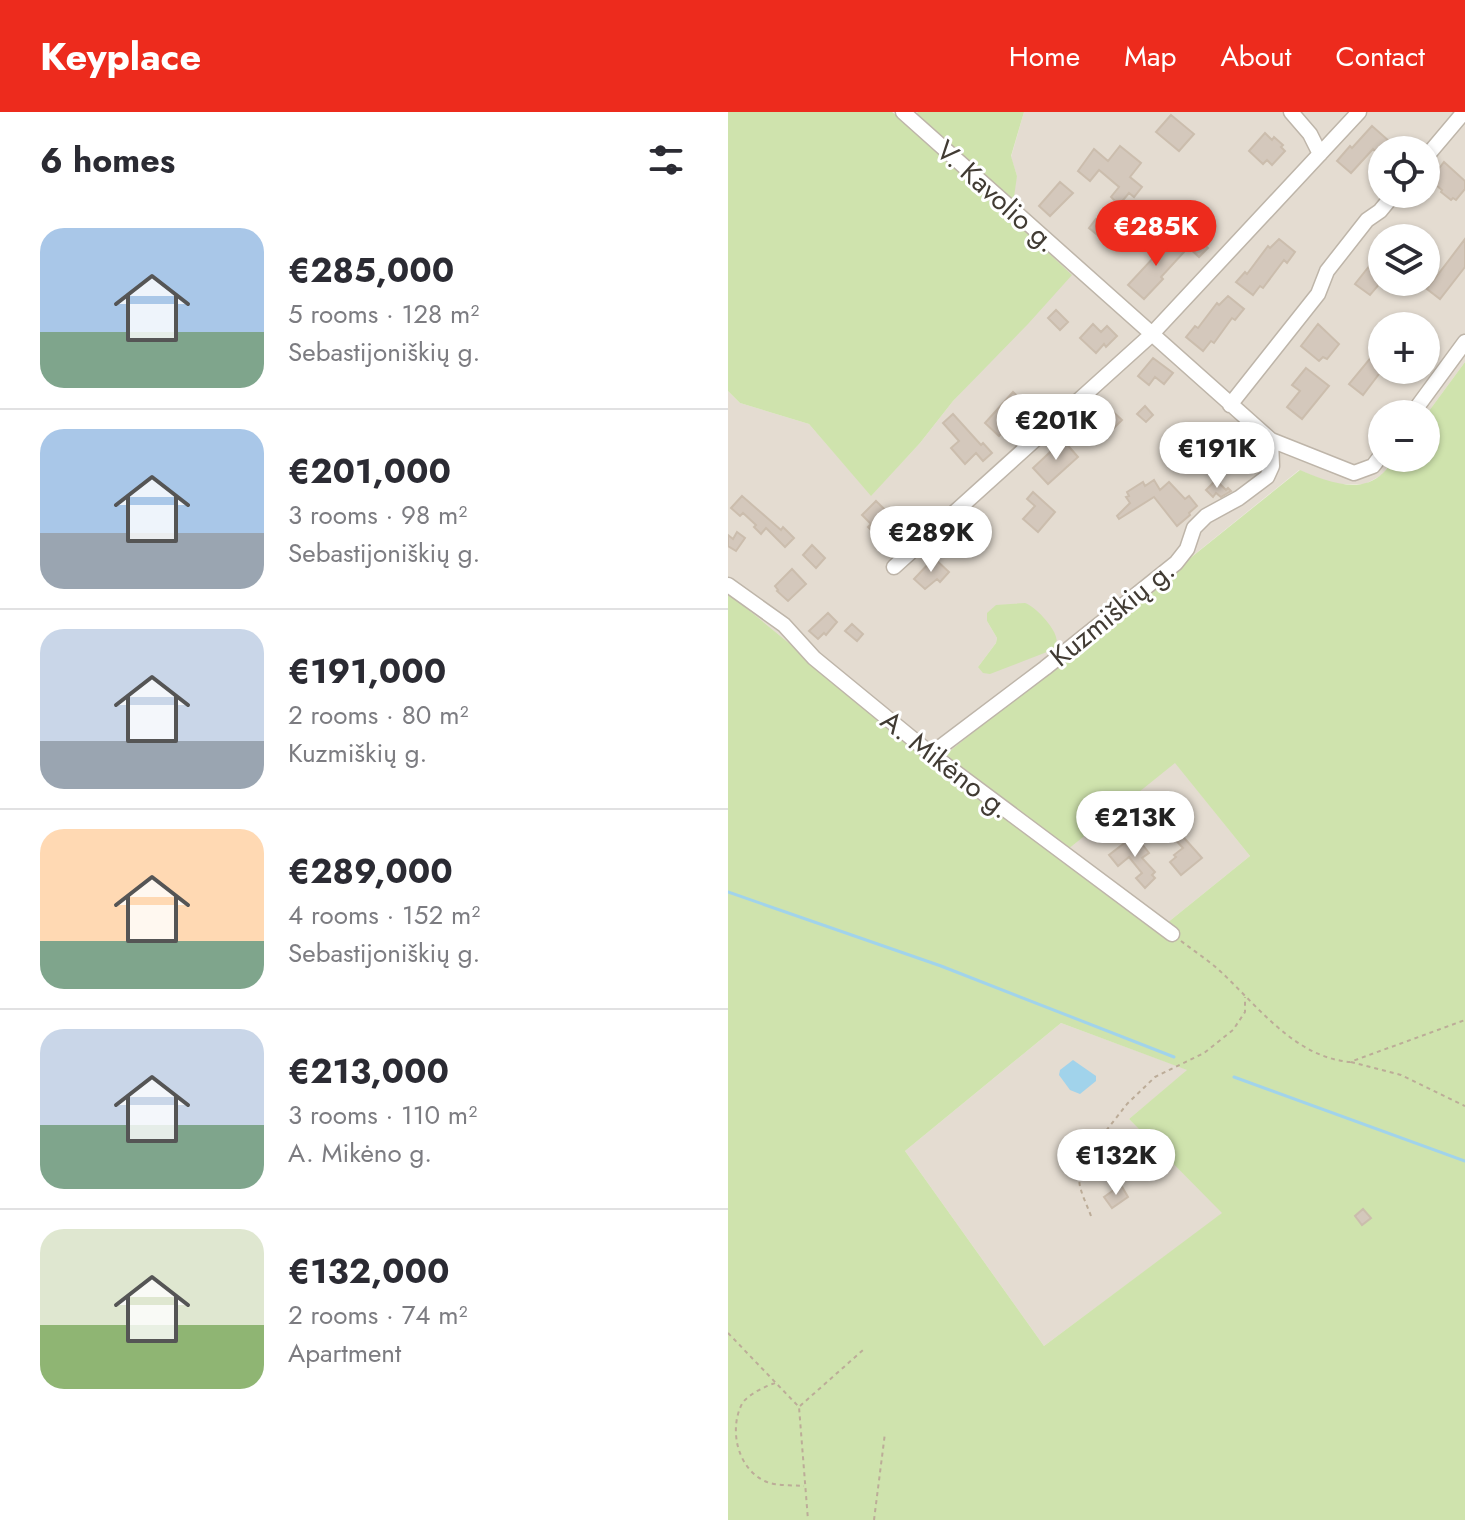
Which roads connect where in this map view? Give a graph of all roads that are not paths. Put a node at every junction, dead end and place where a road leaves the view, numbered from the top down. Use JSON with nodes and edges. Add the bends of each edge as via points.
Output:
{"nodes":[{"id":1,"x":903,"y":112,"type":"edge"},
{"id":2,"x":1291,"y":112,"type":"edge"},
{"id":3,"x":1359,"y":112,"type":"edge"},
{"id":4,"x":1464,"y":112,"type":"edge"},
{"id":5,"x":1440,"y":140,"type":"edge"},
{"id":6,"x":1320,"y":154,"type":"junction"},
{"id":7,"x":1382,"y":208,"type":"edge"},
{"id":8,"x":1151,"y":335,"type":"junction"},
{"id":9,"x":1465,"y":342,"type":"edge"},
{"id":10,"x":1422,"y":400,"type":"edge"},
{"id":11,"x":1230,"y":405,"type":"junction"},
{"id":12,"x":1271,"y":440,"type":"junction"},
{"id":13,"x":1368,"y":468,"type":"edge"},
{"id":14,"x":894,"y":567,"type":"dead end"},
{"id":15,"x":728,"y":585,"type":"edge"},
{"id":16,"x":931,"y":754,"type":"junction"},
{"id":17,"x":1172,"y":934,"type":"road end"}],
"edges":[{"from":1,"to":8,"type":"street","name":"V. Kavolio g."},
{"from":2,"to":6,"type":"street"},
{"from":3,"to":6,"type":"street"},
{"from":4,"to":5,"type":"street"},
{"from":6,"to":8,"type":"street"},
{"from":7,"to":11,"type":"street","via":[[1327,271],[1318,294]]},
{"from":8,"to":11,"type":"street","name":"V. Kavolio g."},
{"from":8,"to":14,"type":"street"},
{"from":9,"to":10,"type":"street"},
{"from":11,"to":12,"type":"street","name":"V. Kavolio g."},
{"from":12,"to":13,"type":"street","via":[[1354,473]]},
{"from":12,"to":16,"type":"street","name":"Kuzmiškių g.","via":[[1267,477],[1206,516],[1176,563]]},
{"from":15,"to":16,"type":"street","name":"A. Mikėno g.","via":[[784,625],[814,658]]},
{"from":16,"to":17,"type":"street","name":"A. Mikėno g."}]}
